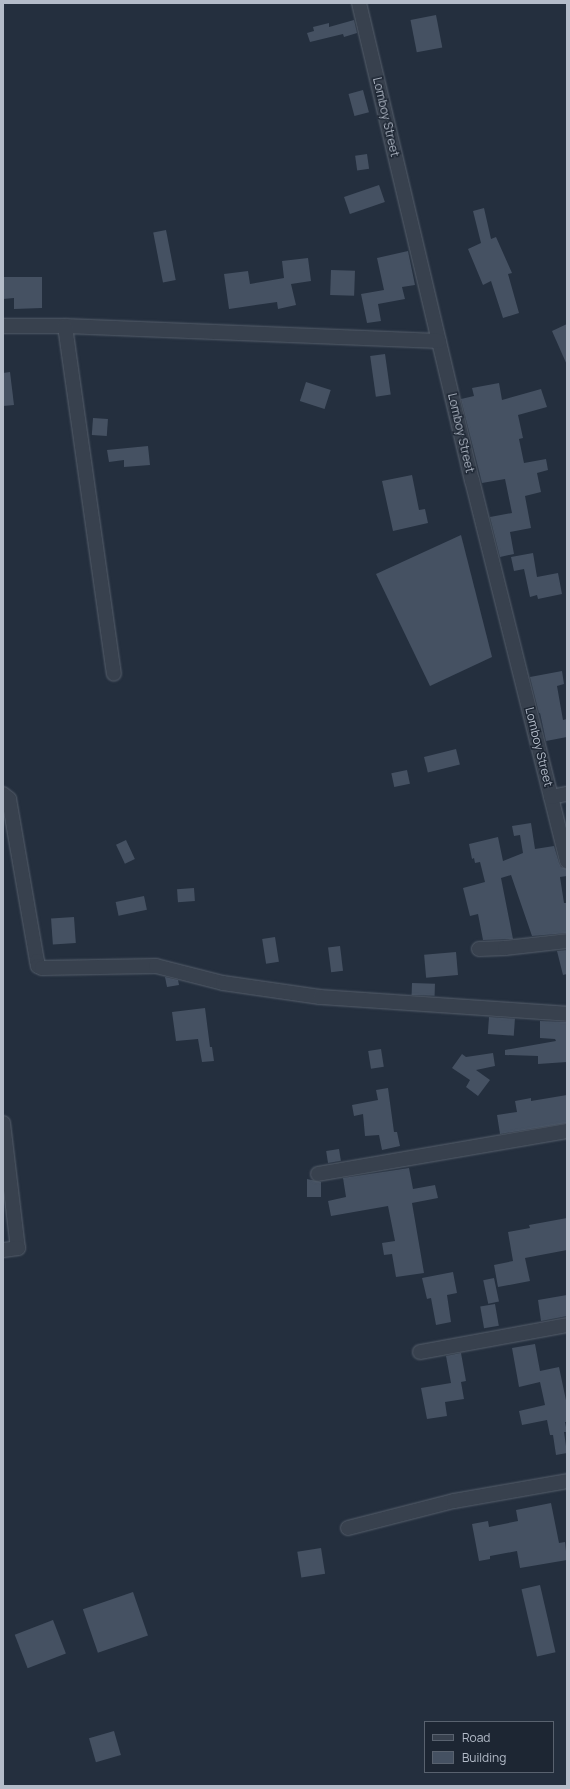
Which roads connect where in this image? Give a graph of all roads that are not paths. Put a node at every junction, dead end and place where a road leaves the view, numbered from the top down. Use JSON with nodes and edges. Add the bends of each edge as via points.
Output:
{"nodes":[{"id":1,"x":359,"y":3,"type":"edge"},
{"id":2,"x":3,"y":326,"type":"edge"},
{"id":3,"x":65,"y":326,"type":"junction"},
{"id":4,"x":439,"y":341,"type":"junction"},
{"id":5,"x":114,"y":674,"type":"dead end"},
{"id":6,"x":3,"y":794,"type":"edge"},
{"id":7,"x":567,"y":794,"type":"edge"},
{"id":8,"x":551,"y":797,"type":"junction"},
{"id":9,"x":567,"y":861,"type":"edge"},
{"id":10,"x":567,"y":941,"type":"edge"},
{"id":11,"x":479,"y":949,"type":"dead end"},
{"id":12,"x":567,"y":1014,"type":"edge"},
{"id":13,"x":3,"y":1123,"type":"edge"},
{"id":14,"x":567,"y":1131,"type":"edge"},
{"id":15,"x":318,"y":1174,"type":"dead end"},
{"id":16,"x":3,"y":1250,"type":"edge"},
{"id":17,"x":567,"y":1325,"type":"edge"},
{"id":18,"x":420,"y":1352,"type":"dead end"},
{"id":19,"x":567,"y":1481,"type":"edge"},
{"id":20,"x":348,"y":1528,"type":"dead end"}],
"edges":[{"from":1,"to":4,"type":"street","name":"Lomboy Street"},
{"from":2,"to":3,"type":"street"},
{"from":3,"to":4,"type":"street"},
{"from":3,"to":5,"type":"street"},
{"from":4,"to":8,"type":"street","name":"Lomboy Street"},
{"from":6,"to":12,"type":"street","via":[[9,799],[37,961],[38,966],[42,968],[156,966],[223,983],[320,997]]},
{"from":7,"to":8,"type":"street"},
{"from":8,"to":9,"type":"street","name":"Lomboy Street"},
{"from":10,"to":11,"type":"street"},
{"from":13,"to":16,"type":"street","via":[[18,1248]]},
{"from":14,"to":15,"type":"street"},
{"from":17,"to":18,"type":"street"},
{"from":19,"to":20,"type":"street","via":[[454,1501]]}]}
